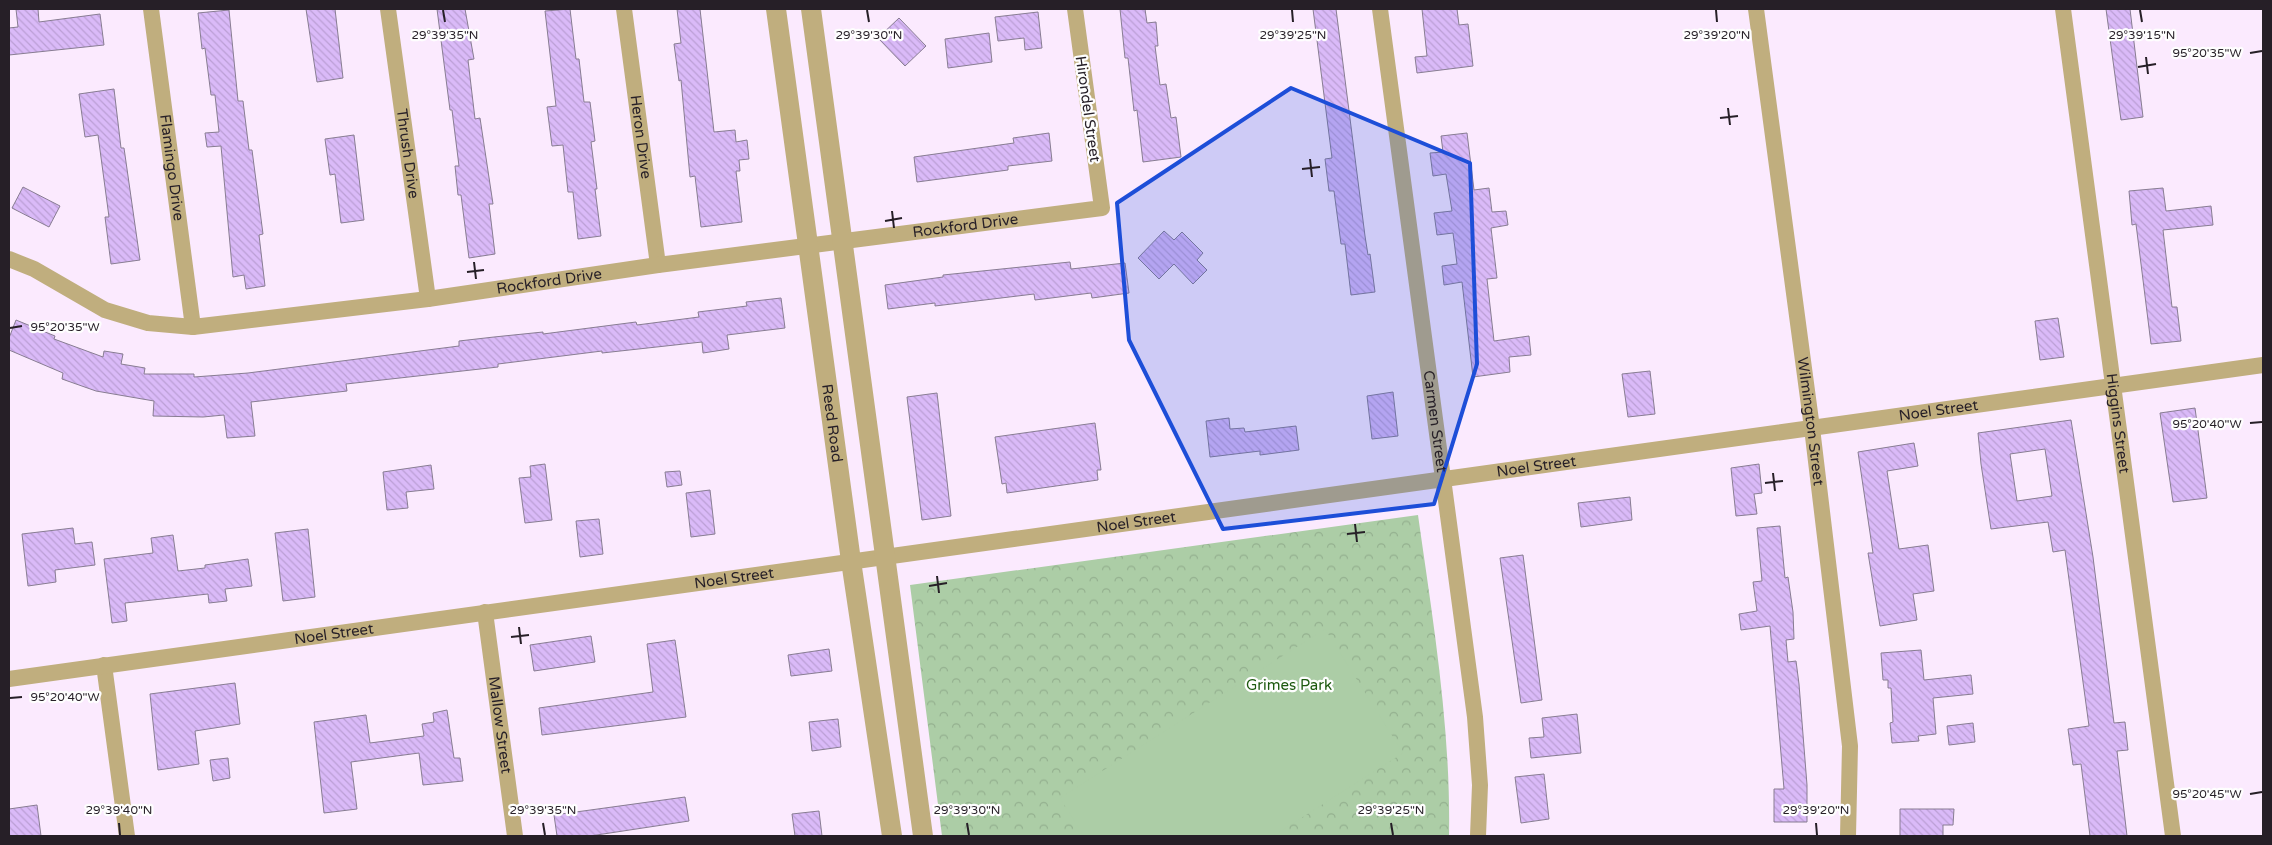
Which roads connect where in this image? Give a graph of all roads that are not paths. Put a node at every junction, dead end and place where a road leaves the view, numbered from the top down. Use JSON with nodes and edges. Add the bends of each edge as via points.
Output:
{"nodes":[{"id":1,"x":150,"y":9,"type":"edge"},
{"id":2,"x":388,"y":9,"type":"edge"},
{"id":3,"x":624,"y":9,"type":"edge"},
{"id":4,"x":776,"y":9,"type":"edge"},
{"id":5,"x":811,"y":9,"type":"edge"},
{"id":6,"x":1075,"y":9,"type":"edge"},
{"id":7,"x":1380,"y":9,"type":"edge"},
{"id":8,"x":1756,"y":9,"type":"edge"},
{"id":9,"x":2063,"y":9,"type":"edge"},
{"id":10,"x":1102,"y":208,"type":"joint"},
{"id":11,"x":843,"y":241,"type":"junction"},
{"id":12,"x":808,"y":246,"type":"junction"},
{"id":13,"x":9,"y":259,"type":"edge"},
{"id":14,"x":658,"y":266,"type":"junction"},
{"id":15,"x":428,"y":298,"type":"junction"},
{"id":16,"x":193,"y":327,"type":"junction"},
{"id":17,"x":2263,"y":365,"type":"edge"},
{"id":18,"x":2114,"y":386,"type":"junction"},
{"id":19,"x":1812,"y":428,"type":"junction"},
{"id":20,"x":1444,"y":479,"type":"junction"},
{"id":21,"x":887,"y":556,"type":"junction"},
{"id":22,"x":851,"y":561,"type":"junction"},
{"id":23,"x":486,"y":612,"type":"junction"},
{"id":24,"x":104,"y":665,"type":"junction"},
{"id":25,"x":9,"y":679,"type":"edge"},
{"id":26,"x":127,"y":836,"type":"edge"},
{"id":27,"x":515,"y":836,"type":"edge"},
{"id":28,"x":892,"y":836,"type":"edge"},
{"id":29,"x":923,"y":836,"type":"edge"},
{"id":30,"x":1478,"y":836,"type":"edge"},
{"id":31,"x":1848,"y":836,"type":"edge"},
{"id":32,"x":2173,"y":836,"type":"edge"}],
"edges":[{"from":1,"to":16,"type":"street","name":"Flamingo Drive"},
{"from":2,"to":15,"type":"street","name":"Thrush Drive"},
{"from":3,"to":14,"type":"street","name":"Heron Drive"},
{"from":4,"to":12,"type":"street","name":"Reed Road"},
{"from":5,"to":11,"type":"street"},
{"from":6,"to":10,"type":"street","name":"Hirondel Street"},
{"from":7,"to":20,"type":"street","name":"Carmen Street"},
{"from":8,"to":19,"type":"street","name":"Wilmington Street"},
{"from":9,"to":18,"type":"street","name":"Higgins Street"},
{"from":10,"to":11,"type":"street","name":"Rockford Drive"},
{"from":11,"to":12,"type":"street","name":"Rockford Drive"},
{"from":11,"to":21,"type":"street"},
{"from":12,"to":14,"type":"street","name":"Rockford Drive"},
{"from":12,"to":22,"type":"street","name":"Reed Road"},
{"from":13,"to":16,"type":"street","name":"Rockford Drive","via":[[34,269],[105,310],[148,323]]},
{"from":14,"to":15,"type":"street","name":"Rockford Drive"},
{"from":15,"to":16,"type":"street","name":"Rockford Drive"},
{"from":17,"to":18,"type":"street","name":"Noel Street"},
{"from":18,"to":19,"type":"street","name":"Noel Street"},
{"from":18,"to":32,"type":"street","name":"Higgins Street"},
{"from":19,"to":20,"type":"street","name":"Noel Street"},
{"from":19,"to":31,"type":"street","name":"Wilmington Street","via":[[1850,746]]},
{"from":20,"to":21,"type":"street","name":"Noel Street"},
{"from":20,"to":30,"type":"street","name":"Carmen Street","via":[[1475,718],[1480,784]]},
{"from":21,"to":22,"type":"street","name":"Noel Street"},
{"from":21,"to":29,"type":"street"},
{"from":22,"to":23,"type":"street","name":"Noel Street"},
{"from":22,"to":28,"type":"street","name":"Reed Road"},
{"from":23,"to":24,"type":"street","name":"Noel Street"},
{"from":23,"to":27,"type":"street","name":"Mallow Street"},
{"from":24,"to":25,"type":"street","name":"Noel Street"},
{"from":24,"to":26,"type":"street"}]}
